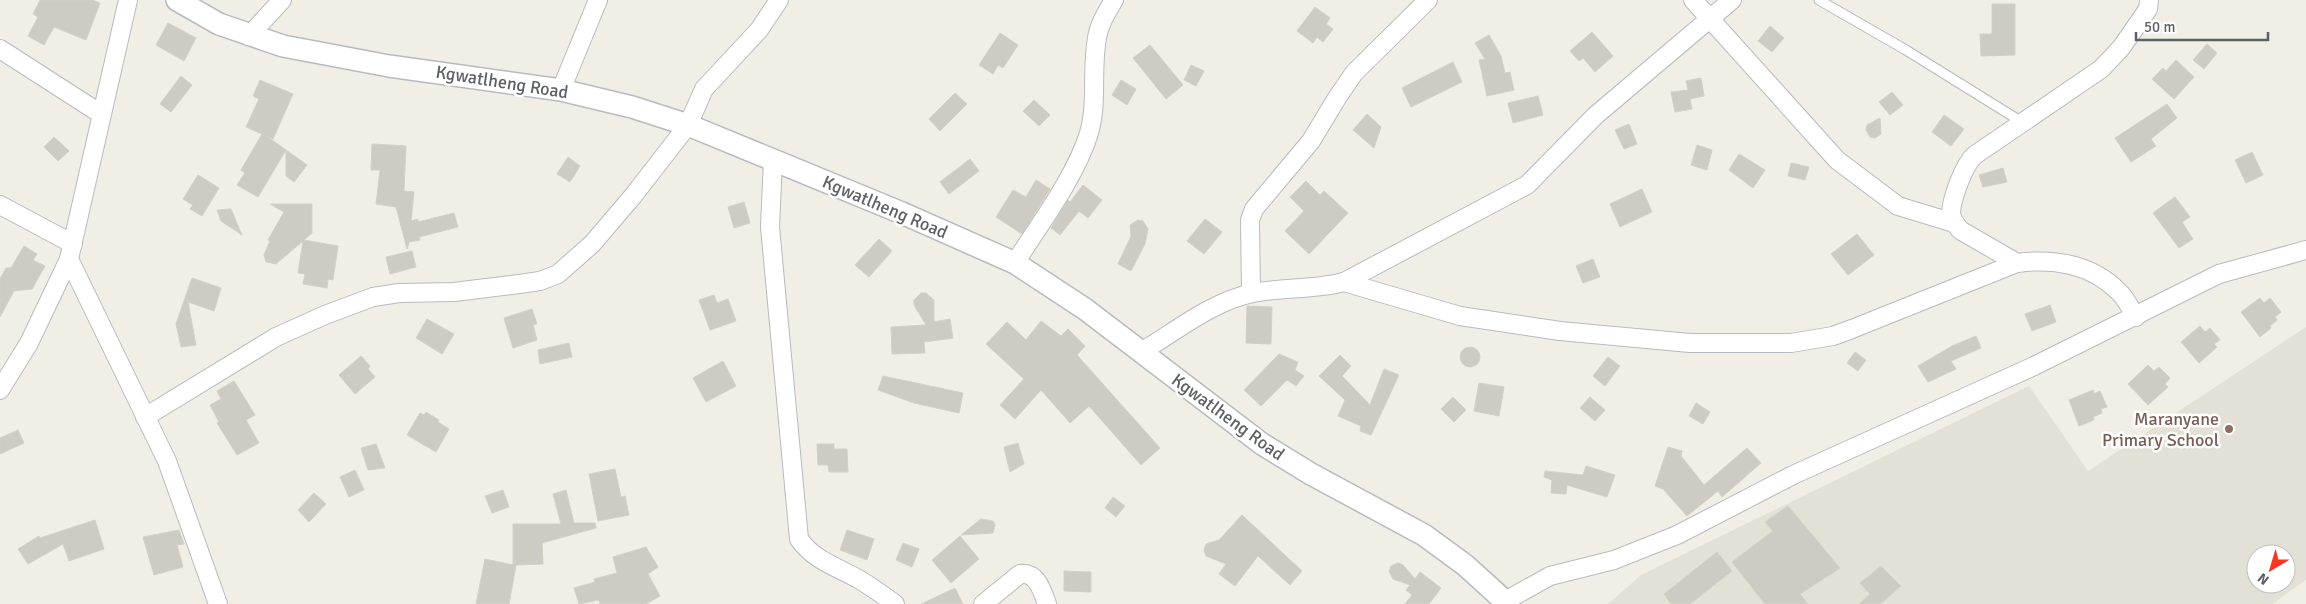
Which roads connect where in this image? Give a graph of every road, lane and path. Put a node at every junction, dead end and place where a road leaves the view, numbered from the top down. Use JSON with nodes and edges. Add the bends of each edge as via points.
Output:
{"nodes":[{"id":1,"x":128,"y":0,"type":"edge"},
{"id":2,"x":177,"y":0,"type":"edge"},
{"id":3,"x":282,"y":0,"type":"edge"},
{"id":4,"x":598,"y":0,"type":"edge"},
{"id":5,"x":779,"y":0,"type":"edge"},
{"id":6,"x":1114,"y":0,"type":"edge"},
{"id":7,"x":1428,"y":0,"type":"edge"},
{"id":8,"x":1693,"y":0,"type":"edge"},
{"id":9,"x":1732,"y":0,"type":"edge"},
{"id":10,"x":1819,"y":0,"type":"edge"},
{"id":11,"x":2149,"y":0,"type":"edge"},
{"id":12,"x":1711,"y":18,"type":"junction"},
{"id":13,"x":249,"y":36,"type":"junction"},
{"id":14,"x":0,"y":49,"type":"edge"},
{"id":15,"x":561,"y":90,"type":"junction"},
{"id":16,"x":101,"y":114,"type":"junction"},
{"id":17,"x":2022,"y":122,"type":"junction"},
{"id":18,"x":688,"y":125,"type":"junction"},
{"id":19,"x":773,"y":160,"type":"junction"},
{"id":20,"x":0,"y":205,"type":"edge"},
{"id":21,"x":1954,"y":223,"type":"junction"},
{"id":22,"x":2306,"y":250,"type":"edge"},
{"id":23,"x":71,"y":252,"type":"junction"},
{"id":24,"x":1015,"y":263,"type":"junction"},
{"id":25,"x":2017,"y":263,"type":"junction"},
{"id":26,"x":1344,"y":282,"type":"junction"},
{"id":27,"x":1251,"y":293,"type":"junction"},
{"id":28,"x":2136,"y":317,"type":"junction"},
{"id":29,"x":1141,"y":352,"type":"junction"},
{"id":30,"x":0,"y":390,"type":"edge"},
{"id":31,"x":146,"y":417,"type":"junction"},
{"id":32,"x":1506,"y":603,"type":"edge"},
{"id":33,"x":218,"y":604,"type":"edge"},
{"id":34,"x":895,"y":604,"type":"edge"},
{"id":35,"x":983,"y":604,"type":"edge"},
{"id":36,"x":1047,"y":604,"type":"edge"}],
"edges":[{"from":1,"to":16,"type":"street"},
{"from":2,"to":13,"type":"street","name":"Kgwatlheng Road","via":[[219,24]]},
{"from":3,"to":13,"type":"street"},
{"from":4,"to":15,"type":"street"},
{"from":5,"to":18,"type":"street","via":[[759,30],[704,88]]},
{"from":6,"to":24,"type":"street","via":[[1097,38],[1095,108],[1089,134],[1076,163]]},
{"from":7,"to":27,"type":"street","via":[[1354,73],[1311,140],[1254,209],[1250,220]]},
{"from":8,"to":12,"type":"street"},
{"from":9,"to":12,"type":"street"},
{"from":10,"to":17,"type":"lane"},
{"from":11,"to":17,"type":"street","via":[[2148,8],[2101,69]]},
{"from":12,"to":21,"type":"street","via":[[1836,160],[1898,206]]},
{"from":12,"to":26,"type":"street","via":[[1596,115],[1527,185]]},
{"from":13,"to":15,"type":"street","name":"Kgwatlheng Road","via":[[328,56]]},
{"from":14,"to":16,"type":"street"},
{"from":15,"to":18,"type":"street","name":"Kgwatlheng Road"},
{"from":16,"to":23,"type":"street"},
{"from":17,"to":21,"type":"street","via":[[1968,161],[1951,212]]},
{"from":18,"to":19,"type":"street","name":"Kgwatlheng Road"},
{"from":18,"to":31,"type":"street","via":[[592,244],[558,274],[519,284],[373,298],[276,337]]},
{"from":19,"to":24,"type":"street","name":"Kgwatlheng Road"},
{"from":19,"to":34,"type":"street","via":[[770,227],[800,539],[818,558]]},
{"from":20,"to":23,"type":"street"},
{"from":21,"to":25,"type":"street","via":[[1960,230]]},
{"from":22,"to":28,"type":"street","via":[[2219,274]]},
{"from":23,"to":30,"type":"street","via":[[29,342]]},
{"from":23,"to":31,"type":"street"},
{"from":24,"to":29,"type":"street","name":"Kgwatlheng Road","via":[[1086,309]]},
{"from":25,"to":26,"type":"street","via":[[1833,336],[1791,343],[1690,343],[1560,331],[1460,316]]},
{"from":25,"to":28,"type":"street","via":[[2042,260],[2064,263],[2102,277],[2120,292]]},
{"from":26,"to":27,"type":"street","via":[[1328,287]]},
{"from":27,"to":29,"type":"street","via":[[1205,313]]},
{"from":28,"to":32,"type":"street","via":[[1793,475],[1677,535],[1614,560],[1550,576]]},
{"from":29,"to":32,"type":"street","name":"Kgwatlheng Road","via":[[1262,444],[1424,535],[1465,565]]},
{"from":31,"to":33,"type":"street","via":[[167,461]]},
{"from":35,"to":36,"type":"street","via":[[1020,574],[1028,573],[1035,577]]}]}
